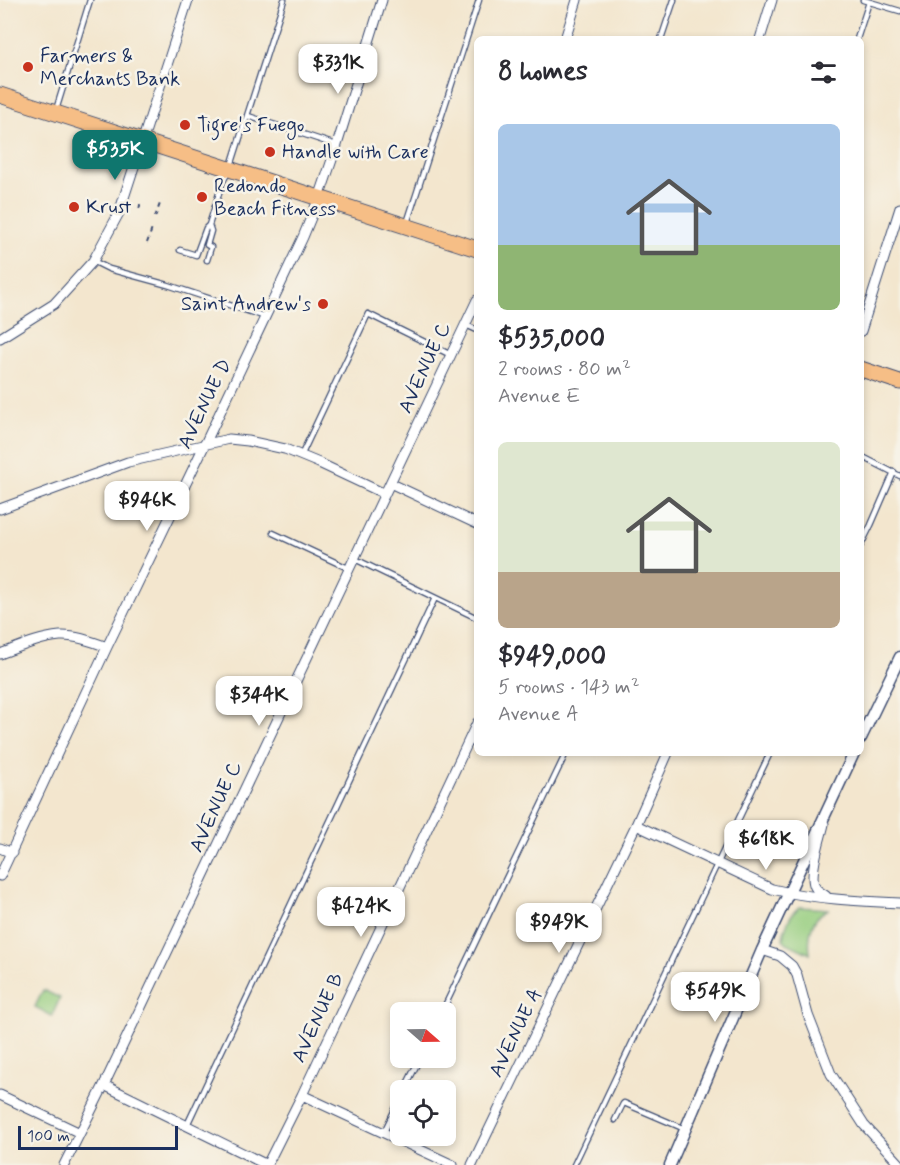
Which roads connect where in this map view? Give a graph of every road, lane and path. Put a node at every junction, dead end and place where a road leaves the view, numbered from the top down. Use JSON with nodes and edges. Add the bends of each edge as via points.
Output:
{"nodes":[{"id":1,"x":90,"y":0,"type":"edge"},
{"id":2,"x":188,"y":0,"type":"edge"},
{"id":3,"x":284,"y":0,"type":"edge"},
{"id":4,"x":382,"y":0,"type":"edge"},
{"id":5,"x":479,"y":0,"type":"edge"},
{"id":6,"x":577,"y":0,"type":"edge"},
{"id":7,"x":674,"y":0,"type":"edge"},
{"id":8,"x":772,"y":0,"type":"edge"},
{"id":9,"x":866,"y":1,"type":"edge"},
{"id":10,"x":876,"y":2,"type":"edge"},
{"id":11,"x":900,"y":11,"type":"edge"},
{"id":12,"x":566,"y":36,"type":"edge"},
{"id":13,"x":662,"y":36,"type":"edge"},
{"id":14,"x":761,"y":36,"type":"edge"},
{"id":15,"x":858,"y":36,"type":"edge"},
{"id":16,"x":0,"y":95,"type":"edge"},
{"id":17,"x":55,"y":113,"type":"junction"},
{"id":18,"x":248,"y":116,"type":"junction"},
{"id":19,"x":143,"y":141,"type":"junction"},
{"id":20,"x":337,"y":145,"type":"junction"},
{"id":21,"x":230,"y":169,"type":"junction"},
{"id":22,"x":319,"y":198,"type":"junction"},
{"id":23,"x":161,"y":201,"type":"dead end"},
{"id":24,"x":139,"y":205,"type":"dead end"},
{"id":25,"x":900,"y":208,"type":"edge"},
{"id":26,"x":139,"y":211,"type":"dead end"},
{"id":27,"x":155,"y":217,"type":"dead end"},
{"id":28,"x":209,"y":225,"type":"junction"},
{"id":29,"x":407,"y":225,"type":"junction"},
{"id":30,"x":153,"y":226,"type":"dead end"},
{"id":31,"x":147,"y":243,"type":"dead end"},
{"id":32,"x":474,"y":248,"type":"edge"},
{"id":33,"x":180,"y":250,"type":"dead end"},
{"id":34,"x":207,"y":260,"type":"dead end"},
{"id":35,"x":93,"y":261,"type":"junction"},
{"id":36,"x":474,"y":307,"type":"edge"},
{"id":37,"x":266,"y":317,"type":"junction"},
{"id":38,"x":864,"y":322,"type":"edge"},
{"id":39,"x":466,"y":325,"type":"junction"},
{"id":40,"x":474,"y":329,"type":"edge"},
{"id":41,"x":0,"y":338,"type":"edge"},
{"id":42,"x":452,"y":355,"type":"junction"},
{"id":43,"x":864,"y":370,"type":"edge"},
{"id":44,"x":900,"y":382,"type":"edge"},
{"id":45,"x":206,"y":444,"type":"junction"},
{"id":46,"x":301,"y":456,"type":"junction"},
{"id":47,"x":864,"y":457,"type":"edge"},
{"id":48,"x":894,"y":472,"type":"junction"},
{"id":49,"x":900,"y":476,"type":"edge"},
{"id":50,"x":390,"y":483,"type":"junction"},
{"id":51,"x":385,"y":494,"type":"junction"},
{"id":52,"x":0,"y":509,"type":"edge"},
{"id":53,"x":474,"y":519,"type":"edge"},
{"id":54,"x":273,"y":533,"type":"dead end"},
{"id":55,"x":864,"y":540,"type":"edge"},
{"id":56,"x":355,"y":559,"type":"junction"},
{"id":57,"x":350,"y":569,"type":"junction"},
{"id":58,"x":435,"y":598,"type":"junction"},
{"id":59,"x":474,"y":617,"type":"edge"},
{"id":60,"x":106,"y":647,"type":"junction"},
{"id":61,"x":0,"y":654,"type":"edge"},
{"id":62,"x":900,"y":657,"type":"edge"},
{"id":63,"x":474,"y":729,"type":"edge"},
{"id":64,"x":864,"y":732,"type":"edge"},
{"id":65,"x":565,"y":756,"type":"edge"},
{"id":66,"x":667,"y":756,"type":"edge"},
{"id":67,"x":769,"y":756,"type":"edge"},
{"id":68,"x":853,"y":756,"type":"edge"},
{"id":69,"x":828,"y":807,"type":"junction"},
{"id":70,"x":636,"y":825,"type":"junction"},
{"id":71,"x":0,"y":848,"type":"edge"},
{"id":72,"x":12,"y":853,"type":"junction"},
{"id":73,"x":718,"y":863,"type":"junction"},
{"id":74,"x":0,"y":876,"type":"edge"},
{"id":75,"x":788,"y":893,"type":"junction"},
{"id":76,"x":828,"y":898,"type":"junction"},
{"id":77,"x":900,"y":903,"type":"edge"},
{"id":78,"x":762,"y":950,"type":"junction"},
{"id":79,"x":447,"y":1002,"type":"edge"},
{"id":80,"x":104,"y":1085,"type":"junction"},
{"id":81,"x":0,"y":1095,"type":"edge"},
{"id":82,"x":302,"y":1095,"type":"junction"},
{"id":83,"x":390,"y":1120,"type":"edge"},
{"id":84,"x":615,"y":1120,"type":"dead end"},
{"id":85,"x":186,"y":1126,"type":"junction"},
{"id":86,"x":685,"y":1129,"type":"junction"},
{"id":87,"x":384,"y":1132,"type":"junction"},
{"id":88,"x":80,"y":1133,"type":"junction"},
{"id":89,"x":67,"y":1164,"type":"edge"},
{"id":90,"x":900,"y":1164,"type":"edge"},
{"id":91,"x":267,"y":1165,"type":"edge"},
{"id":92,"x":453,"y":1165,"type":"edge"},
{"id":93,"x":472,"y":1165,"type":"edge"},
{"id":94,"x":574,"y":1165,"type":"edge"},
{"id":95,"x":670,"y":1165,"type":"edge"}],
"edges":[{"from":1,"to":17,"type":"lane"},
{"from":2,"to":19,"type":"street"},
{"from":3,"to":18,"type":"lane"},
{"from":4,"to":20,"type":"street","name":"AVENUE D"},
{"from":5,"to":29,"type":"lane"},
{"from":6,"to":12,"type":"street"},
{"from":7,"to":13,"type":"lane"},
{"from":8,"to":14,"type":"street"},
{"from":9,"to":10,"type":"lane"},
{"from":9,"to":15,"type":"lane"},
{"from":10,"to":11,"type":"lane"},
{"from":16,"to":17,"type":"highway"},
{"from":17,"to":19,"type":"highway"},
{"from":18,"to":20,"type":"lane"},
{"from":18,"to":21,"type":"lane"},
{"from":19,"to":21,"type":"highway"},
{"from":19,"to":35,"type":"street","via":[[119,213]]},
{"from":20,"to":22,"type":"street","name":"AVENUE D"},
{"from":21,"to":22,"type":"highway"},
{"from":21,"to":28,"type":"lane"},
{"from":22,"to":29,"type":"highway"},
{"from":22,"to":37,"type":"street","name":"AVENUE D"},
{"from":23,"to":27,"type":"path"},
{"from":24,"to":26,"type":"path"},
{"from":25,"to":38,"type":"street"},
{"from":28,"to":33,"type":"lane","via":[[196,255]]},
{"from":28,"to":34,"type":"lane","via":[[207,245],[212,247]]},
{"from":29,"to":32,"type":"highway"},
{"from":30,"to":31,"type":"path"},
{"from":35,"to":37,"type":"lane"},
{"from":35,"to":41,"type":"street","via":[[54,304]]},
{"from":36,"to":39,"type":"street","name":"AVENUE C"},
{"from":37,"to":45,"type":"street","name":"AVENUE D"},
{"from":39,"to":40,"type":"lane"},
{"from":39,"to":42,"type":"street","name":"AVENUE C"},
{"from":42,"to":46,"type":"lane","via":[[368,314]]},
{"from":42,"to":50,"type":"street","name":"AVENUE C"},
{"from":43,"to":44,"type":"highway"},
{"from":45,"to":46,"type":"street","via":[[229,439],[248,441]]},
{"from":45,"to":52,"type":"street","via":[[128,462]]},
{"from":45,"to":60,"type":"street","name":"AVENUE D"},
{"from":46,"to":51,"type":"street"},
{"from":47,"to":48,"type":"lane"},
{"from":48,"to":49,"type":"lane"},
{"from":48,"to":55,"type":"lane"},
{"from":50,"to":51,"type":"street","name":"AVENUE C"},
{"from":50,"to":53,"type":"street"},
{"from":51,"to":56,"type":"street","name":"AVENUE C"},
{"from":54,"to":57,"type":"lane"},
{"from":56,"to":57,"type":"street","name":"AVENUE C"},
{"from":56,"to":58,"type":"lane"},
{"from":57,"to":80,"type":"street","name":"AVENUE C"},
{"from":58,"to":59,"type":"lane"},
{"from":58,"to":85,"type":"lane"},
{"from":60,"to":61,"type":"street","via":[[62,636]]},
{"from":60,"to":72,"type":"street","name":"AVENUE D"},
{"from":62,"to":64,"type":"street"},
{"from":63,"to":82,"type":"street","name":"AVENUE B"},
{"from":65,"to":79,"type":"lane"},
{"from":66,"to":70,"type":"street","name":"AVENUE A"},
{"from":67,"to":73,"type":"lane"},
{"from":68,"to":69,"type":"street"},
{"from":69,"to":75,"type":"street"},
{"from":69,"to":76,"type":"street","via":[[813,881]]},
{"from":70,"to":73,"type":"street"},
{"from":70,"to":93,"type":"street","name":"AVENUE A"},
{"from":71,"to":72,"type":"street"},
{"from":72,"to":74,"type":"street","name":"AVENUE D"},
{"from":73,"to":75,"type":"street"},
{"from":73,"to":94,"type":"lane"},
{"from":75,"to":76,"type":"street"},
{"from":75,"to":78,"type":"street"},
{"from":76,"to":77,"type":"street"},
{"from":78,"to":86,"type":"street"},
{"from":78,"to":90,"type":"street","via":[[780,956],[792,966],[831,1074],[864,1125]]},
{"from":80,"to":85,"type":"street"},
{"from":80,"to":88,"type":"street","name":"AVENUE C"},
{"from":81,"to":88,"type":"street"},
{"from":82,"to":87,"type":"street"},
{"from":82,"to":91,"type":"street","name":"AVENUE B"},
{"from":83,"to":87,"type":"lane"},
{"from":84,"to":86,"type":"lane","via":[[624,1103]]},
{"from":85,"to":91,"type":"street"},
{"from":86,"to":95,"type":"street"},
{"from":87,"to":92,"type":"street"},
{"from":88,"to":89,"type":"street","name":"AVENUE C"}]}
